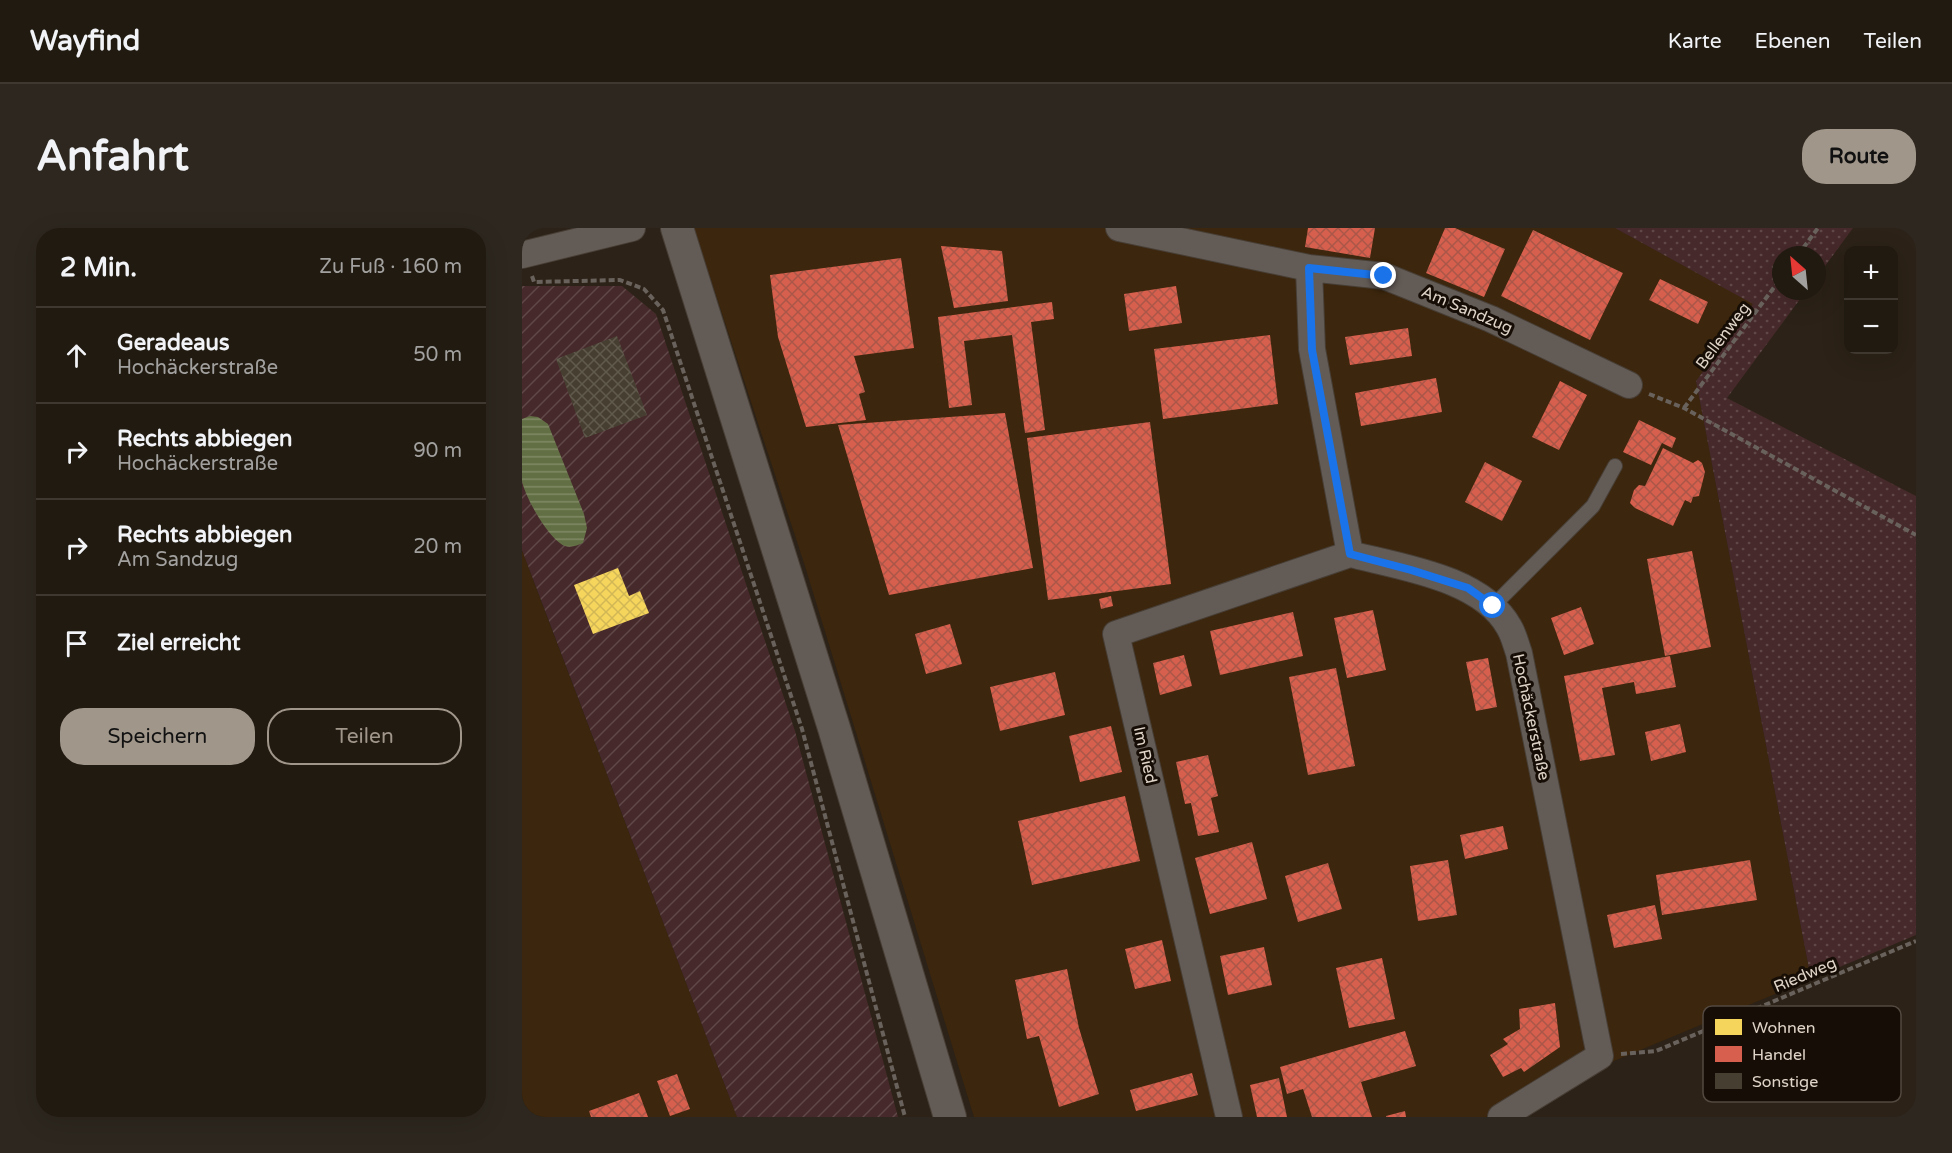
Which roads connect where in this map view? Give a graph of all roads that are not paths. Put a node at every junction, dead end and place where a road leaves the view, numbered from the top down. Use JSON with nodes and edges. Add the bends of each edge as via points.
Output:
{"nodes":[{"id":1,"x":632,"y":228,"type":"edge"},
{"id":2,"x":677,"y":228,"type":"edge"},
{"id":3,"x":1119,"y":228,"type":"edge"},
{"id":4,"x":524,"y":254,"type":"edge"},
{"id":5,"x":1309,"y":268,"type":"junction"},
{"id":6,"x":1629,"y":386,"type":"road end"},
{"id":7,"x":1615,"y":466,"type":"dead end"},
{"id":8,"x":1350,"y":554,"type":"junction"},
{"id":9,"x":1493,"y":606,"type":"junction"},
{"id":10,"x":950,"y":1117,"type":"edge"},
{"id":11,"x":1229,"y":1117,"type":"edge"},
{"id":12,"x":1501,"y":1117,"type":"edge"}],
"edges":[{"from":1,"to":4,"type":"street"},
{"from":2,"to":10,"type":"street"},
{"from":3,"to":5,"type":"street","name":"Am Sandzug"},
{"from":5,"to":6,"type":"street","name":"Am Sandzug","via":[[1384,276],[1491,319]]},
{"from":5,"to":8,"type":"street","via":[[1312,350]]},
{"from":7,"to":9,"type":"lane","via":[[1593,506]]},
{"from":8,"to":9,"type":"street","name":"Hochäckerstraße","via":[[1468,588]]},
{"from":8,"to":11,"type":"street","name":"Im Ried","via":[[1116,634]]},
{"from":9,"to":12,"type":"street","name":"Hochäckerstraße","via":[[1509,627],[1519,653],[1600,1056]]}]}
